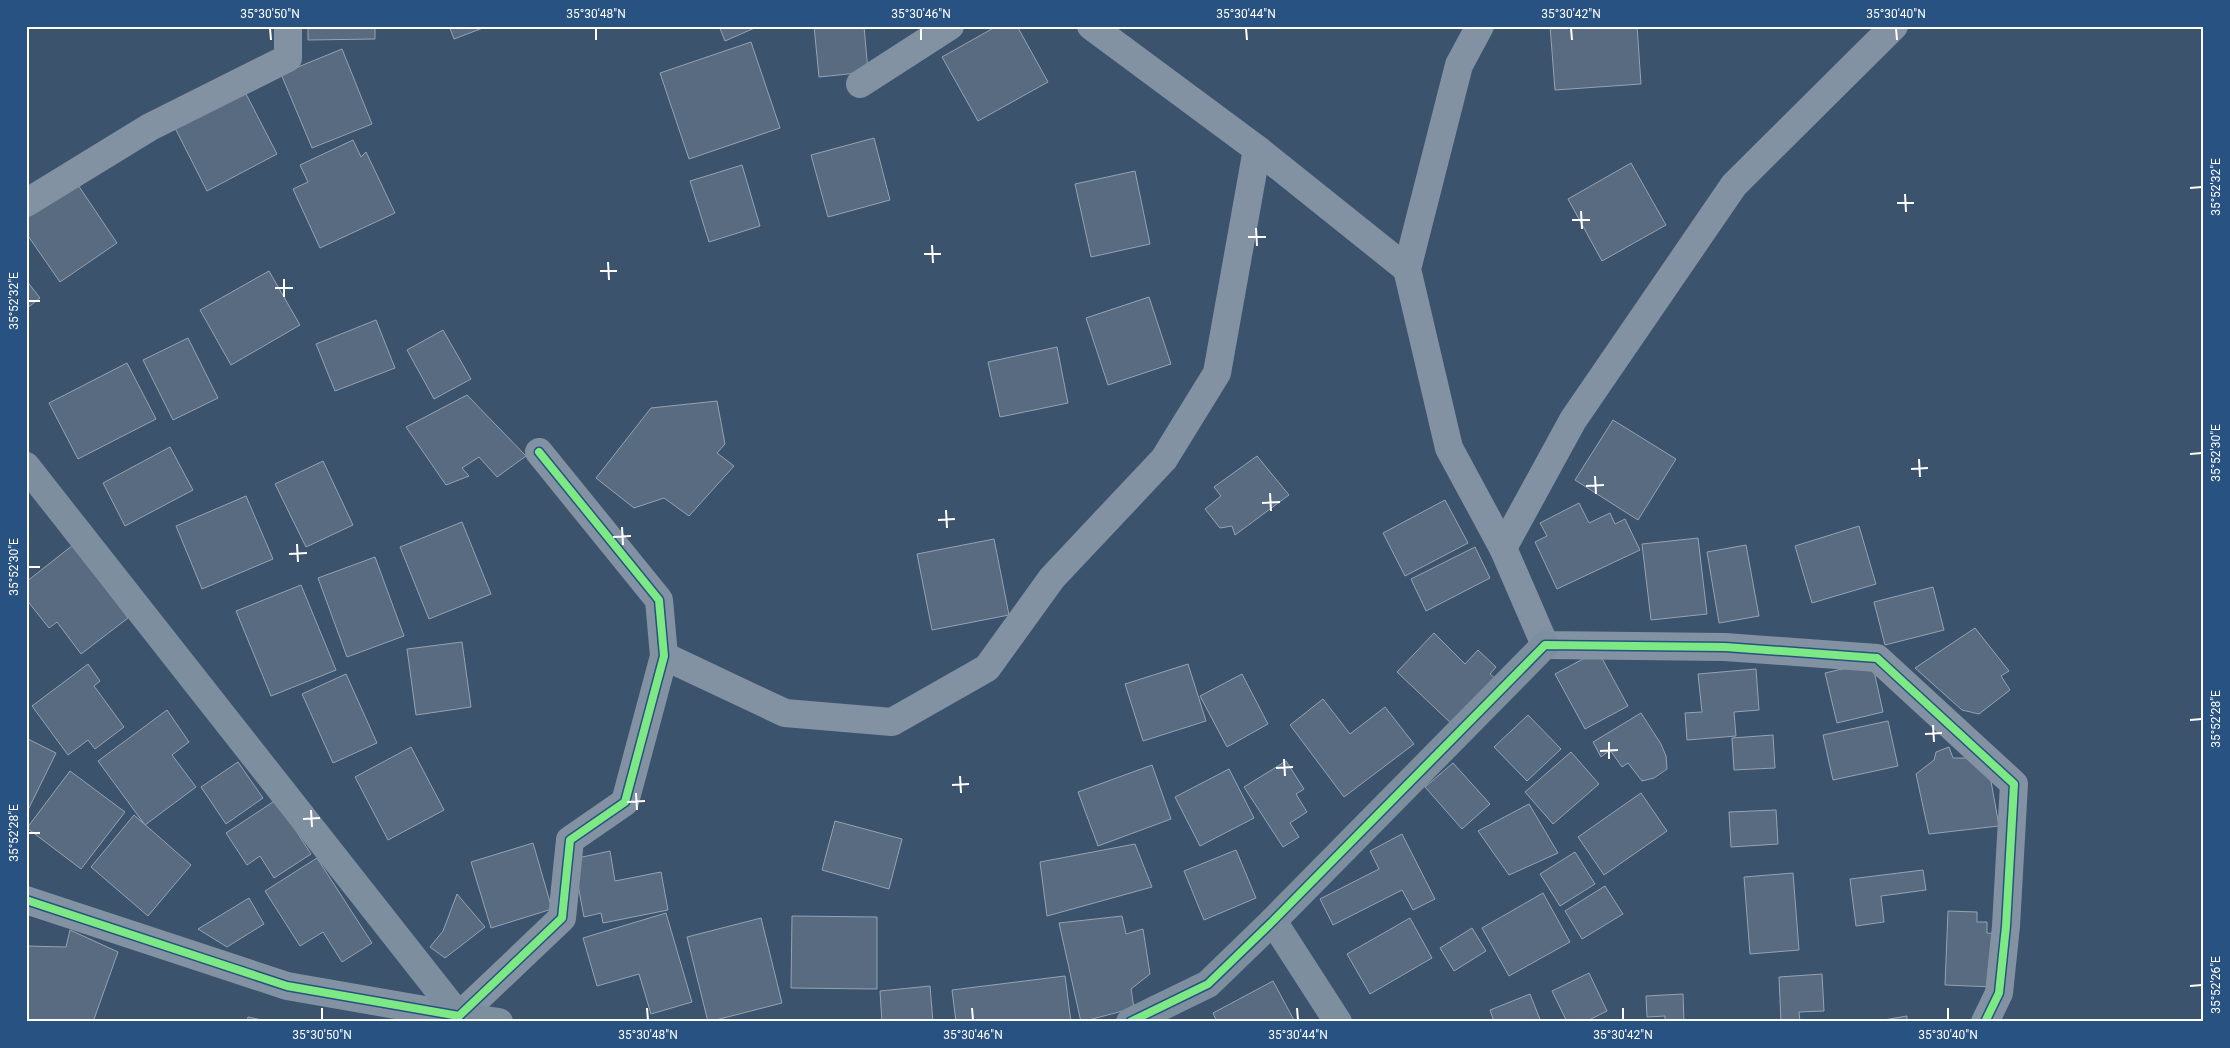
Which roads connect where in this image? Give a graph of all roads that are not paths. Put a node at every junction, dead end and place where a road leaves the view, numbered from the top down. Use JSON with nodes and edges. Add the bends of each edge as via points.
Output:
{"nodes":[{"id":1,"x":288,"y":26,"type":"edge"},
{"id":2,"x":950,"y":26,"type":"edge"},
{"id":3,"x":1091,"y":26,"type":"edge"},
{"id":4,"x":1480,"y":26,"type":"edge"},
{"id":5,"x":1894,"y":26,"type":"edge"},
{"id":6,"x":860,"y":84,"type":"dead end"},
{"id":7,"x":1256,"y":149,"type":"junction"},
{"id":8,"x":26,"y":203,"type":"edge"},
{"id":9,"x":1407,"y":269,"type":"junction"},
{"id":10,"x":539,"y":452,"type":"dead end"},
{"id":11,"x":26,"y":466,"type":"edge"},
{"id":12,"x":1503,"y":548,"type":"junction"},
{"id":13,"x":1545,"y":645,"type":"junction"},
{"id":14,"x":664,"y":656,"type":"junction"},
{"id":15,"x":26,"y":900,"type":"edge"},
{"id":16,"x":1273,"y":921,"type":"junction"},
{"id":17,"x":459,"y":1016,"type":"junction"},
{"id":18,"x":499,"y":1022,"type":"edge"},
{"id":19,"x":1130,"y":1022,"type":"edge"},
{"id":20,"x":1338,"y":1022,"type":"edge"},
{"id":21,"x":1985,"y":1022,"type":"edge"}],
"edges":[{"from":1,"to":8,"type":"street","via":[[288,58],[150,127]]},
{"from":2,"to":6,"type":"street"},
{"from":3,"to":7,"type":"street"},
{"from":4,"to":9,"type":"street","via":[[1459,65]]},
{"from":5,"to":12,"type":"street","via":[[1734,185],[1573,420]]},
{"from":7,"to":9,"type":"street"},
{"from":7,"to":14,"type":"street","via":[[1217,373],[1164,459],[1052,578],[987,668],[892,722],[785,713]]},
{"from":9,"to":12,"type":"street","via":[[1449,448]]},
{"from":10,"to":14,"type":"street","via":[[659,600]]},
{"from":11,"to":17,"type":"street"},
{"from":12,"to":13,"type":"street"},
{"from":13,"to":16,"type":"street"},
{"from":13,"to":21,"type":"street","via":[[1725,647],[1877,658],[2014,784],[2006,926],[1998,993]]},
{"from":14,"to":17,"type":"street","via":[[625,802],[570,840],[562,918]]},
{"from":15,"to":17,"type":"street","via":[[287,986]]},
{"from":16,"to":19,"type":"street","via":[[1208,984]]},
{"from":16,"to":20,"type":"street"},
{"from":17,"to":18,"type":"street"}]}
